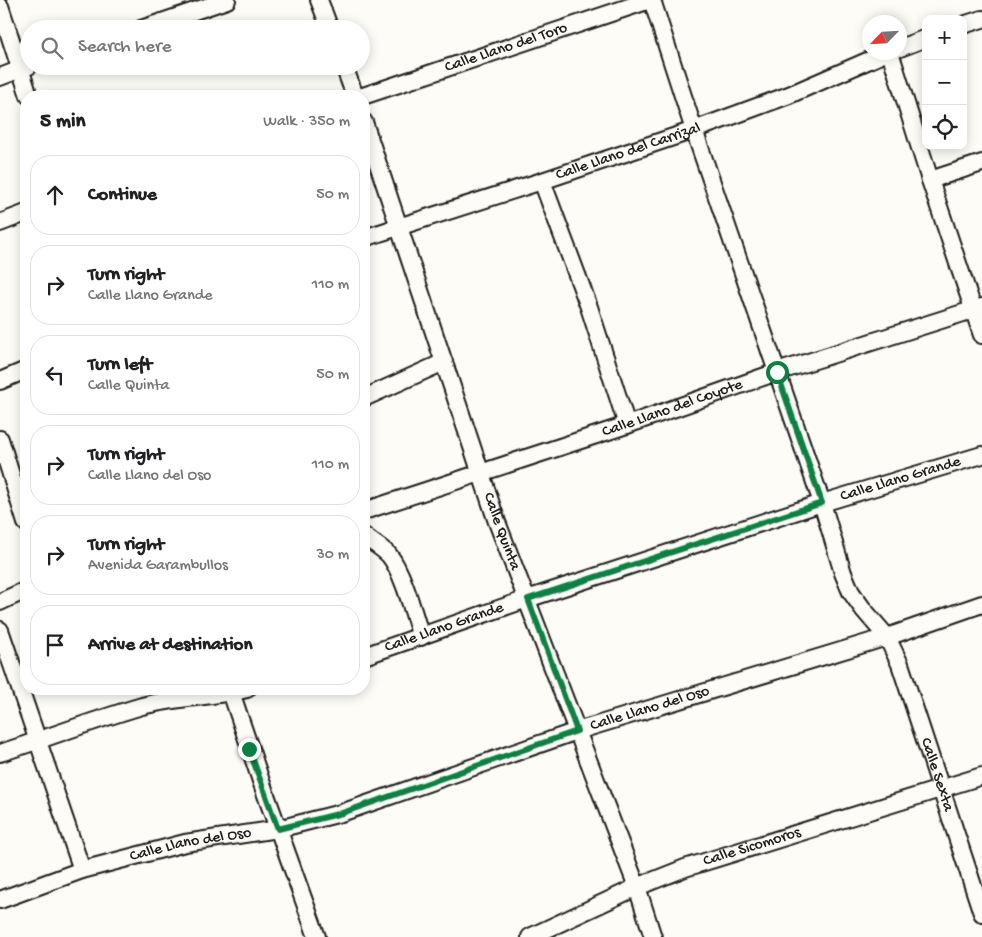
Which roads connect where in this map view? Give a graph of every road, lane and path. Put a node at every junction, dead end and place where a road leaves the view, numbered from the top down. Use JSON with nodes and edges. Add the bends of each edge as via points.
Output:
{"nodes":[{"id":1,"x":227,"y":0,"type":"edge"},
{"id":2,"x":319,"y":0,"type":"edge"},
{"id":3,"x":651,"y":0,"type":"edge"},
{"id":4,"x":0,"y":6,"type":"edge"},
{"id":5,"x":982,"y":19,"type":"edge"},
{"id":6,"x":168,"y":20,"type":"edge"},
{"id":7,"x":327,"y":20,"type":"edge"},
{"id":8,"x":967,"y":24,"type":"edge"},
{"id":9,"x":922,"y":40,"type":"edge"},
{"id":10,"x":907,"y":45,"type":"edge"},
{"id":11,"x":20,"y":58,"type":"edge"},
{"id":12,"x":870,"y":60,"type":"edge"},
{"id":13,"x":892,"y":60,"type":"edge"},
{"id":14,"x":20,"y":70,"type":"edge"},
{"id":15,"x":25,"y":75,"type":"edge"},
{"id":16,"x":347,"y":75,"type":"edge"},
{"id":17,"x":0,"y":77,"type":"edge"},
{"id":18,"x":28,"y":90,"type":"edge"},
{"id":19,"x":353,"y":90,"type":"edge"},
{"id":20,"x":370,"y":94,"type":"edge"},
{"id":21,"x":694,"y":130,"type":"junction"},
{"id":22,"x":370,"y":141,"type":"edge"},
{"id":23,"x":982,"y":163,"type":"edge"},
{"id":24,"x":930,"y":180,"type":"junction"},
{"id":25,"x":542,"y":182,"type":"junction"},
{"id":26,"x":20,"y":215,"type":"edge"},
{"id":27,"x":0,"y":223,"type":"edge"},
{"id":28,"x":398,"y":227,"type":"junction"},
{"id":29,"x":370,"y":236,"type":"edge"},
{"id":30,"x":978,"y":308,"type":"edge"},
{"id":31,"x":982,"y":335,"type":"edge"},
{"id":32,"x":444,"y":362,"type":"junction"},
{"id":33,"x":777,"y":372,"type":"junction"},
{"id":34,"x":20,"y":373,"type":"edge"},
{"id":35,"x":0,"y":381,"type":"edge"},
{"id":36,"x":370,"y":395,"type":"edge"},
{"id":37,"x":627,"y":424,"type":"junction"},
{"id":38,"x":0,"y":438,"type":"edge"},
{"id":39,"x":982,"y":455,"type":"edge"},
{"id":40,"x":480,"y":473,"type":"junction"},
{"id":41,"x":20,"y":503,"type":"edge"},
{"id":42,"x":822,"y":503,"type":"junction"},
{"id":43,"x":370,"y":505,"type":"edge"},
{"id":44,"x":370,"y":540,"type":"edge"},
{"id":45,"x":20,"y":593,"type":"edge"},
{"id":46,"x":528,"y":599,"type":"junction"},
{"id":47,"x":0,"y":602,"type":"edge"},
{"id":48,"x":982,"y":604,"type":"edge"},
{"id":49,"x":0,"y":630,"type":"edge"},
{"id":50,"x":421,"y":637,"type":"junction"},
{"id":51,"x":887,"y":637,"type":"junction"},
{"id":52,"x":370,"y":654,"type":"edge"},
{"id":53,"x":20,"y":688,"type":"edge"},
{"id":54,"x":22,"y":695,"type":"edge"},
{"id":55,"x":198,"y":695,"type":"edge"},
{"id":56,"x":237,"y":695,"type":"edge"},
{"id":57,"x":577,"y":731,"type":"junction"},
{"id":58,"x":38,"y":741,"type":"junction"},
{"id":59,"x":0,"y":753,"type":"edge"},
{"id":60,"x":982,"y":776,"type":"edge"},
{"id":61,"x":942,"y":788,"type":"junction"},
{"id":62,"x":278,"y":829,"type":"junction"},
{"id":63,"x":82,"y":870,"type":"junction"},
{"id":64,"x":637,"y":887,"type":"junction"},
{"id":65,"x":0,"y":900,"type":"edge"},
{"id":66,"x":982,"y":914,"type":"edge"},
{"id":67,"x":317,"y":937,"type":"edge"},
{"id":68,"x":530,"y":937,"type":"edge"},
{"id":69,"x":653,"y":937,"type":"edge"}],
"edges":[{"from":1,"to":6,"type":"street"},
{"from":2,"to":7,"type":"street"},
{"from":3,"to":20,"type":"street","name":"Calle Llano del Toro"},
{"from":3,"to":21,"type":"street","name":"Calle Sexta"},
{"from":4,"to":11,"type":"street"},
{"from":5,"to":8,"type":"street"},
{"from":9,"to":10,"type":"street"},
{"from":12,"to":21,"type":"street","name":"Calle Llano del Carrizal","via":[[789,95]]},
{"from":13,"to":24,"type":"street"},
{"from":14,"to":17,"type":"street"},
{"from":15,"to":18,"type":"street"},
{"from":16,"to":19,"type":"street"},
{"from":21,"to":25,"type":"street","name":"Calle Llano del Carrizal"},
{"from":21,"to":33,"type":"street","name":"Calle Sexta"},
{"from":22,"to":28,"type":"street","name":"Calle Quinta"},
{"from":23,"to":24,"type":"street"},
{"from":24,"to":30,"type":"street"},
{"from":25,"to":28,"type":"street","name":"Calle Llano del Carrizal"},
{"from":25,"to":37,"type":"street","via":[[589,307]]},
{"from":26,"to":27,"type":"street"},
{"from":28,"to":29,"type":"street","name":"Calle Llano del Carrizal"},
{"from":28,"to":32,"type":"street","name":"Calle Quinta"},
{"from":30,"to":31,"type":"street"},
{"from":30,"to":33,"type":"street","name":"Calle Llano del Coyote"},
{"from":32,"to":36,"type":"street"},
{"from":32,"to":40,"type":"street","name":"Calle Quinta"},
{"from":33,"to":37,"type":"street","name":"Calle Llano del Coyote"},
{"from":33,"to":42,"type":"street","name":"Calle Sexta"},
{"from":34,"to":35,"type":"street"},
{"from":37,"to":40,"type":"street","name":"Calle Llano del Coyote"},
{"from":38,"to":41,"type":"street"},
{"from":39,"to":42,"type":"street","name":"Calle Llano Grande"},
{"from":40,"to":43,"type":"street","name":"Calle Llano del Coyote"},
{"from":40,"to":46,"type":"street","name":"Calle Quinta"},
{"from":42,"to":46,"type":"street","name":"Calle Llano Grande"},
{"from":42,"to":51,"type":"street","name":"Calle Sexta","via":[[852,592]]},
{"from":44,"to":50,"type":"street","via":[[393,561]]},
{"from":45,"to":47,"type":"street"},
{"from":46,"to":50,"type":"street","name":"Calle Llano Grande"},
{"from":46,"to":57,"type":"street","name":"Calle Quinta"},
{"from":48,"to":51,"type":"street","name":"Calle Llano del Oso"},
{"from":49,"to":53,"type":"street"},
{"from":50,"to":52,"type":"street","name":"Calle Llano Grande"},
{"from":51,"to":57,"type":"street","name":"Calle Llano del Oso"},
{"from":51,"to":61,"type":"street","name":"Calle Sexta","via":[[900,664]]},
{"from":54,"to":58,"type":"street"},
{"from":55,"to":58,"type":"street","via":[[142,706]]},
{"from":56,"to":62,"type":"street","via":[[249,749]]},
{"from":57,"to":62,"type":"street","name":"Calle Llano del Oso","via":[[342,813]]},
{"from":57,"to":64,"type":"street","name":"Calle Quinta"},
{"from":58,"to":59,"type":"street"},
{"from":58,"to":63,"type":"street"},
{"from":60,"to":61,"type":"street","name":"Calle Sicomoros"},
{"from":61,"to":64,"type":"street","name":"Calle Sicomoros","via":[[731,852]]},
{"from":61,"to":66,"type":"street","name":"Calle Sexta"},
{"from":62,"to":63,"type":"street","name":"Calle Llano del Oso","via":[[185,843]]},
{"from":62,"to":67,"type":"street"},
{"from":63,"to":65,"type":"street","name":"Calle Llano del Oso"},
{"from":64,"to":68,"type":"street","name":"Calle Sicomoros"},
{"from":64,"to":69,"type":"street","name":"Calle Quinta"}]}
